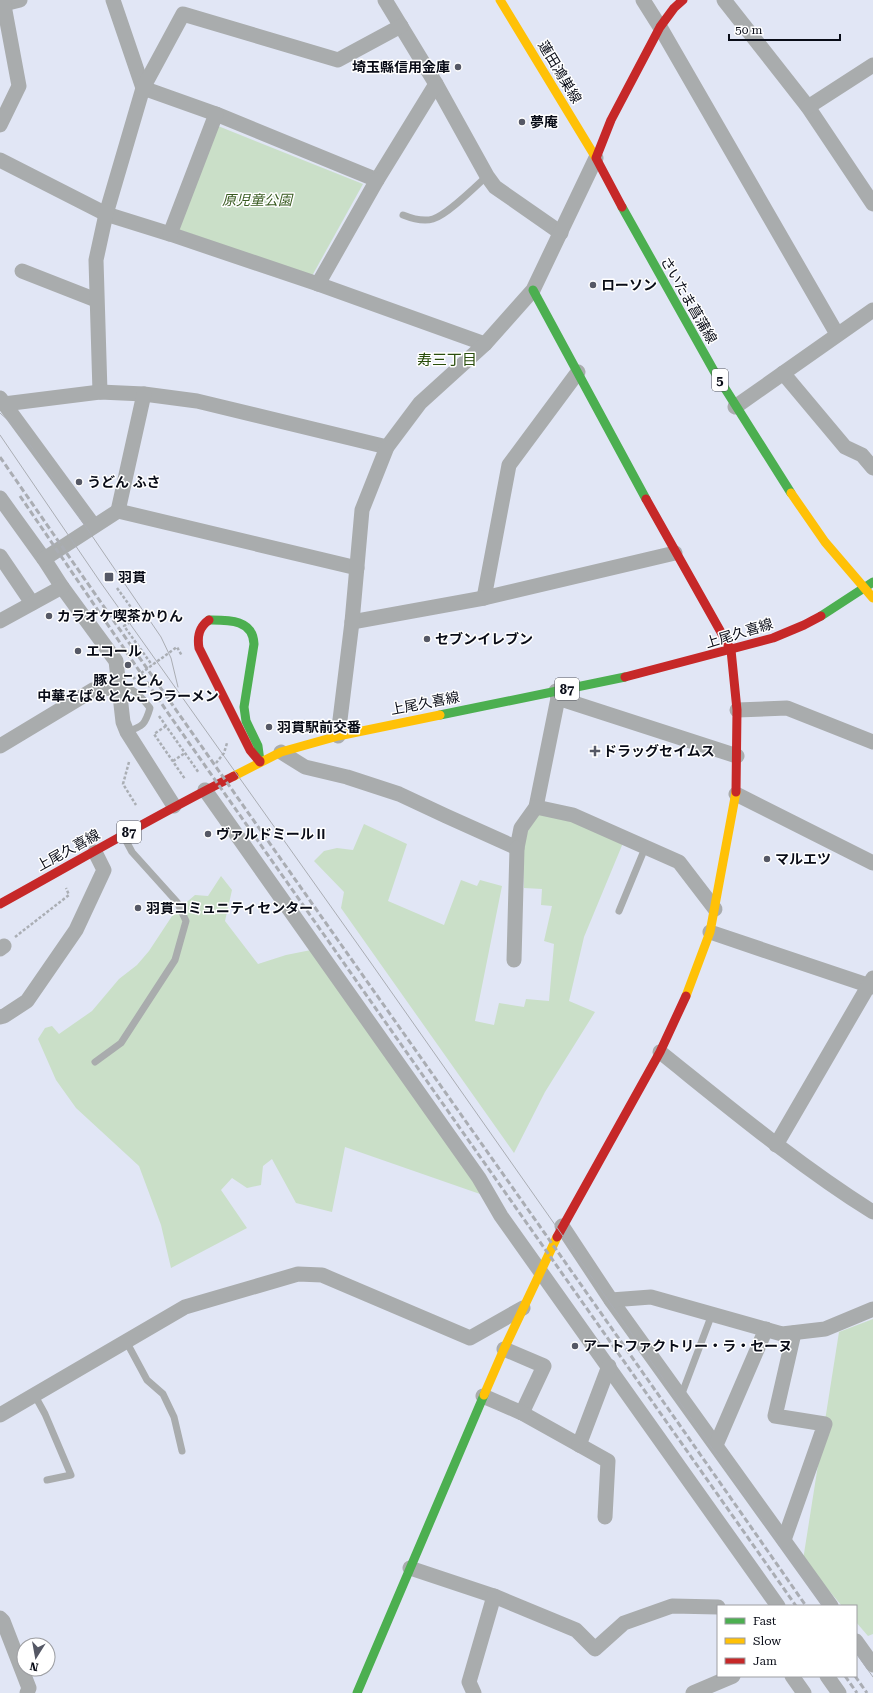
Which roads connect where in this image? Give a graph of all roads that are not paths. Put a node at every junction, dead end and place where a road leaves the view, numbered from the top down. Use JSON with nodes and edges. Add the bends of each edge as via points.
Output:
{"nodes":[{"id":1,"x":20,"y":0,"type":"edge"},
{"id":2,"x":113,"y":0,"type":"edge"},
{"id":3,"x":385,"y":0,"type":"edge"},
{"id":4,"x":500,"y":0,"type":"edge"},
{"id":5,"x":643,"y":0,"type":"edge"},
{"id":6,"x":682,"y":0,"type":"edge"},
{"id":7,"x":724,"y":0,"type":"edge"},
{"id":8,"x":4,"y":2,"type":"edge"},
{"id":9,"x":401,"y":26,"type":"junction"},
{"id":10,"x":660,"y":27,"type":"junction"},
{"id":11,"x":873,"y":65,"type":"edge"},
{"id":12,"x":436,"y":84,"type":"junction"},
{"id":13,"x":143,"y":88,"type":"junction"},
{"id":14,"x":808,"y":107,"type":"junction"},
{"id":15,"x":216,"y":114,"type":"junction"},
{"id":16,"x":0,"y":125,"type":"edge"},
{"id":17,"x":596,"y":158,"type":"junction"},
{"id":18,"x":0,"y":160,"type":"edge"},
{"id":19,"x":487,"y":176,"type":"junction"},
{"id":20,"x":377,"y":180,"type":"junction"},
{"id":21,"x":873,"y":204,"type":"edge"},
{"id":22,"x":106,"y":214,"type":"junction"},
{"id":23,"x":403,"y":215,"type":"dead end"},
{"id":24,"x":561,"y":233,"type":"junction"},
{"id":25,"x":170,"y":234,"type":"junction"},
{"id":26,"x":22,"y":271,"type":"dead end"},
{"id":27,"x":318,"y":284,"type":"junction"},
{"id":28,"x":533,"y":290,"type":"junction"},
{"id":29,"x":96,"y":300,"type":"junction"},
{"id":30,"x":873,"y":310,"type":"edge"},
{"id":31,"x":837,"y":334,"type":"junction"},
{"id":32,"x":485,"y":344,"type":"junction"},
{"id":33,"x":578,"y":372,"type":"junction"},
{"id":34,"x":783,"y":373,"type":"junction"},
{"id":35,"x":100,"y":392,"type":"junction"},
{"id":36,"x":144,"y":394,"type":"junction"},
{"id":37,"x":2,"y":401,"type":"edge"},
{"id":38,"x":735,"y":407,"type":"junction"},
{"id":39,"x":387,"y":447,"type":"junction"},
{"id":40,"x":873,"y":468,"type":"edge"},
{"id":41,"x":0,"y":498,"type":"edge"},
{"id":42,"x":118,"y":511,"type":"junction"},
{"id":43,"x":94,"y":526,"type":"junction"},
{"id":44,"x":675,"y":553,"type":"junction"},
{"id":45,"x":0,"y":556,"type":"edge"},
{"id":46,"x":44,"y":559,"type":"junction"},
{"id":47,"x":356,"y":568,"type":"junction"},
{"id":48,"x":873,"y":582,"type":"edge"},
{"id":49,"x":62,"y":587,"type":"junction"},
{"id":50,"x":864,"y":589,"type":"junction"},
{"id":51,"x":484,"y":598,"type":"junction"},
{"id":52,"x":873,"y":598,"type":"edge"},
{"id":53,"x":32,"y":603,"type":"junction"},
{"id":54,"x":0,"y":621,"type":"edge"},
{"id":55,"x":352,"y":622,"type":"junction"},
{"id":56,"x":731,"y":650,"type":"junction"},
{"id":57,"x":212,"y":673,"type":"junction"},
{"id":58,"x":228,"y":679,"type":"dead end"},
{"id":59,"x":120,"y":687,"type":"junction"},
{"id":60,"x":557,"y":695,"type":"junction"},
{"id":61,"x":737,"y":710,"type":"junction"},
{"id":62,"x":127,"y":732,"type":"junction"},
{"id":63,"x":338,"y":736,"type":"junction"},
{"id":64,"x":873,"y":742,"type":"edge"},
{"id":65,"x":0,"y":746,"type":"edge"},
{"id":66,"x":281,"y":752,"type":"junction"},
{"id":67,"x":737,"y":756,"type":"junction"},
{"id":68,"x":260,"y":762,"type":"junction"},
{"id":69,"x":205,"y":790,"type":"junction"},
{"id":70,"x":736,"y":794,"type":"junction"},
{"id":71,"x":174,"y":806,"type":"junction"},
{"id":72,"x":536,"y":806,"type":"junction"},
{"id":73,"x":123,"y":836,"type":"junction"},
{"id":74,"x":517,"y":848,"type":"junction"},
{"id":75,"x":645,"y":848,"type":"junction"},
{"id":76,"x":95,"y":852,"type":"junction"},
{"id":77,"x":873,"y":863,"type":"edge"},
{"id":78,"x":0,"y":904,"type":"edge"},
{"id":79,"x":715,"y":909,"type":"junction"},
{"id":80,"x":619,"y":911,"type":"dead end"},
{"id":81,"x":710,"y":932,"type":"junction"},
{"id":82,"x":514,"y":960,"type":"dead end"},
{"id":83,"x":871,"y":983,"type":"edge"},
{"id":84,"x":0,"y":1017,"type":"edge"},
{"id":85,"x":660,"y":1052,"type":"junction"},
{"id":86,"x":95,"y":1062,"type":"dead end"},
{"id":87,"x":776,"y":1145,"type":"junction"},
{"id":88,"x":873,"y":1212,"type":"edge"},
{"id":89,"x":562,"y":1226,"type":"junction"},
{"id":90,"x":541,"y":1270,"type":"junction"},
{"id":91,"x":612,"y":1300,"type":"junction"},
{"id":92,"x":523,"y":1308,"type":"junction"},
{"id":93,"x":873,"y":1309,"type":"edge"},
{"id":94,"x":712,"y":1314,"type":"junction"},
{"id":95,"x":766,"y":1329,"type":"junction"},
{"id":96,"x":794,"y":1333,"type":"junction"},
{"id":97,"x":126,"y":1341,"type":"junction"},
{"id":98,"x":504,"y":1349,"type":"junction"},
{"id":99,"x":609,"y":1366,"type":"junction"},
{"id":100,"x":34,"y":1394,"type":"junction"},
{"id":101,"x":483,"y":1396,"type":"junction"},
{"id":102,"x":681,"y":1397,"type":"junction"},
{"id":103,"x":522,"y":1413,"type":"junction"},
{"id":104,"x":0,"y":1415,"type":"edge"},
{"id":105,"x":579,"y":1445,"type":"junction"},
{"id":106,"x":716,"y":1445,"type":"junction"},
{"id":107,"x":182,"y":1451,"type":"dead end"},
{"id":108,"x":47,"y":1480,"type":"dead end"},
{"id":109,"x":604,"y":1517,"type":"dead end"},
{"id":110,"x":784,"y":1540,"type":"junction"},
{"id":111,"x":410,"y":1568,"type":"junction"},
{"id":112,"x":494,"y":1596,"type":"junction"},
{"id":113,"x":777,"y":1605,"type":"edge"},
{"id":114,"x":830,"y":1605,"type":"edge"},
{"id":115,"x":717,"y":1607,"type":"edge"},
{"id":116,"x":0,"y":1618,"type":"edge"},
{"id":117,"x":857,"y":1642,"type":"edge"},
{"id":118,"x":873,"y":1665,"type":"edge"},
{"id":119,"x":731,"y":1677,"type":"edge"},
{"id":120,"x":793,"y":1677,"type":"edge"},
{"id":121,"x":828,"y":1677,"type":"edge"},
{"id":122,"x":27,"y":1693,"type":"edge"},
{"id":123,"x":357,"y":1693,"type":"edge"},
{"id":124,"x":474,"y":1693,"type":"edge"},
{"id":125,"x":693,"y":1693,"type":"edge"},
{"id":126,"x":804,"y":1693,"type":"edge"},
{"id":127,"x":839,"y":1693,"type":"edge"}],
"edges":[{"from":1,"to":8,"type":"street"},
{"from":2,"to":13,"type":"street"},
{"from":3,"to":9,"type":"street"},
{"from":4,"to":17,"type":"street","name":"蓮田鴻巣線"},
{"from":5,"to":10,"type":"street"},
{"from":6,"to":10,"type":"street"},
{"from":7,"to":14,"type":"street"},
{"from":8,"to":16,"type":"street","via":[[19,86]]},
{"from":9,"to":12,"type":"street"},
{"from":9,"to":13,"type":"street","via":[[338,60],[183,14]]},
{"from":10,"to":17,"type":"street","via":[[611,120]]},
{"from":10,"to":31,"type":"street"},
{"from":11,"to":14,"type":"street"},
{"from":12,"to":19,"type":"street"},
{"from":12,"to":20,"type":"street"},
{"from":13,"to":15,"type":"street"},
{"from":13,"to":22,"type":"street"},
{"from":14,"to":21,"type":"street"},
{"from":15,"to":20,"type":"street"},
{"from":15,"to":25,"type":"street"},
{"from":17,"to":24,"type":"street"},
{"from":17,"to":38,"type":"street","name":"さいたま菖蒲線","number":"5","via":[[642,246]]},
{"from":18,"to":22,"type":"street"},
{"from":19,"to":23,"type":"lane","via":[[452,207],[434,219],[416,220]]},
{"from":19,"to":24,"type":"street","via":[[496,187]]},
{"from":20,"to":27,"type":"street"},
{"from":22,"to":25,"type":"street"},
{"from":22,"to":29,"type":"street","via":[[96,260]]},
{"from":24,"to":28,"type":"street"},
{"from":25,"to":27,"type":"street"},
{"from":26,"to":29,"type":"street"},
{"from":27,"to":32,"type":"street"},
{"from":28,"to":32,"type":"street"},
{"from":28,"to":33,"type":"street"},
{"from":29,"to":35,"type":"street"},
{"from":30,"to":31,"type":"street"},
{"from":31,"to":34,"type":"street"},
{"from":32,"to":39,"type":"street","via":[[420,403]]},
{"from":33,"to":44,"type":"street"},
{"from":33,"to":51,"type":"street","via":[[509,465]]},
{"from":34,"to":38,"type":"street"},
{"from":34,"to":40,"type":"street","via":[[845,447],[862,455]]},
{"from":35,"to":36,"type":"street"},
{"from":35,"to":37,"type":"street"},
{"from":36,"to":39,"type":"street","via":[[197,401]]},
{"from":36,"to":42,"type":"street"},
{"from":37,"to":43,"type":"street"},
{"from":38,"to":50,"type":"street","name":"さいたま菖蒲線","number":"5","via":[[808,518]]},
{"from":39,"to":47,"type":"street","via":[[362,510]]},
{"from":41,"to":46,"type":"street"},
{"from":42,"to":43,"type":"street"},
{"from":42,"to":47,"type":"street"},
{"from":43,"to":46,"type":"street"},
{"from":44,"to":51,"type":"street"},
{"from":44,"to":56,"type":"street"},
{"from":45,"to":53,"type":"street"},
{"from":46,"to":49,"type":"street"},
{"from":47,"to":55,"type":"street"},
{"from":48,"to":50,"type":"street","name":"上尾久喜線","number":"87"},
{"from":49,"to":53,"type":"street"},
{"from":49,"to":59,"type":"street","via":[[116,661]]},
{"from":50,"to":52,"type":"street","name":"さいたま菖蒲線","number":"5"},
{"from":50,"to":56,"type":"street","name":"上尾久喜線","number":"87","via":[[804,625],[773,638]]},
{"from":51,"to":55,"type":"street"},
{"from":53,"to":54,"type":"street"},
{"from":55,"to":63,"type":"street"},
{"from":56,"to":60,"type":"street","name":"上尾久喜線","number":"87"},
{"from":56,"to":61,"type":"street"},
{"from":57,"to":58,"type":"street"},
{"from":57,"to":68,"type":"street","via":[[250,750]]},
{"from":57,"to":68,"type":"street","via":[[199,648],[198,636],[203,624],[209,620],[218,620],[249,628],[254,636],[254,644],[244,679],[244,715],[258,746]]},
{"from":59,"to":62,"type":"street"},
{"from":59,"to":62,"type":"lane","via":[[131,688],[150,708],[146,722],[139,728]]},
{"from":59,"to":65,"type":"street","via":[[93,690]]},
{"from":60,"to":63,"type":"street","name":"上尾久喜線","number":"87"},
{"from":60,"to":67,"type":"street"},
{"from":60,"to":72,"type":"street"},
{"from":61,"to":64,"type":"street","via":[[787,708]]},
{"from":61,"to":67,"type":"street"},
{"from":62,"to":71,"type":"street"},
{"from":63,"to":66,"type":"street","name":"上尾久喜線","number":"87"},
{"from":66,"to":68,"type":"street","name":"上尾久喜線","number":"87"},
{"from":66,"to":74,"type":"street","via":[[305,767],[347,776],[399,794]]},
{"from":67,"to":70,"type":"street"},
{"from":68,"to":69,"type":"street","name":"上尾久喜線","number":"87"},
{"from":69,"to":71,"type":"street","name":"上尾久喜線","number":"87"},
{"from":69,"to":90,"type":"street","via":[[475,1171],[501,1216]]},
{"from":70,"to":77,"type":"street"},
{"from":70,"to":79,"type":"street"},
{"from":71,"to":73,"type":"street","name":"上尾久喜線","number":"87"},
{"from":72,"to":74,"type":"street","via":[[521,828]]},
{"from":72,"to":75,"type":"street","via":[[573,815]]},
{"from":73,"to":76,"type":"street","name":"上尾久喜線","number":"87"},
{"from":73,"to":86,"type":"lane","via":[[132,852],[177,902],[186,921],[175,960],[121,1043]]},
{"from":74,"to":82,"type":"street"},
{"from":75,"to":79,"type":"street","via":[[679,862]]},
{"from":75,"to":80,"type":"lane"},
{"from":76,"to":78,"type":"street","name":"上尾久喜線","number":"87"},
{"from":76,"to":84,"type":"street","via":[[104,870],[76,930],[27,1002]]},
{"from":79,"to":81,"type":"street"},
{"from":81,"to":83,"type":"street"},
{"from":81,"to":85,"type":"street","via":[[682,1006]]},
{"from":83,"to":87,"type":"street"},
{"from":85,"to":87,"type":"street"},
{"from":85,"to":89,"type":"street"},
{"from":87,"to":88,"type":"street","via":[[837,1190]]},
{"from":89,"to":90,"type":"street"},
{"from":89,"to":91,"type":"street"},
{"from":90,"to":92,"type":"street"},
{"from":90,"to":99,"type":"street"},
{"from":91,"to":94,"type":"street","via":[[651,1297]]},
{"from":91,"to":102,"type":"street"},
{"from":92,"to":97,"type":"street","via":[[470,1338],[322,1275],[298,1274],[185,1307]]},
{"from":92,"to":98,"type":"street"},
{"from":93,"to":96,"type":"street","via":[[825,1329]]},
{"from":94,"to":95,"type":"street"},
{"from":94,"to":102,"type":"lane"},
{"from":95,"to":96,"type":"street","via":[[782,1334]]},
{"from":95,"to":106,"type":"street"},
{"from":96,"to":110,"type":"street","via":[[775,1416],[825,1424]]},
{"from":97,"to":100,"type":"street"},
{"from":97,"to":107,"type":"lane","via":[[147,1380],[163,1394],[174,1417]]},
{"from":98,"to":101,"type":"street"},
{"from":98,"to":103,"type":"street","via":[[544,1366]]},
{"from":99,"to":105,"type":"street"},
{"from":99,"to":113,"type":"street"},
{"from":100,"to":104,"type":"street"},
{"from":100,"to":108,"type":"lane","via":[[71,1475]]},
{"from":101,"to":103,"type":"street"},
{"from":101,"to":111,"type":"street"},
{"from":102,"to":106,"type":"street"},
{"from":103,"to":105,"type":"street"},
{"from":105,"to":109,"type":"street","via":[[608,1461]]},
{"from":106,"to":110,"type":"street"},
{"from":110,"to":114,"type":"street"},
{"from":111,"to":112,"type":"street"},
{"from":111,"to":123,"type":"street"},
{"from":112,"to":115,"type":"street","via":[[576,1630],[595,1649],[624,1623],[672,1606]]},
{"from":112,"to":124,"type":"street","via":[[469,1682]]},
{"from":116,"to":122,"type":"street","via":[[29,1688]]},
{"from":117,"to":118,"type":"street"},
{"from":119,"to":125,"type":"street"},
{"from":120,"to":126,"type":"street"},
{"from":121,"to":127,"type":"street"}]}
